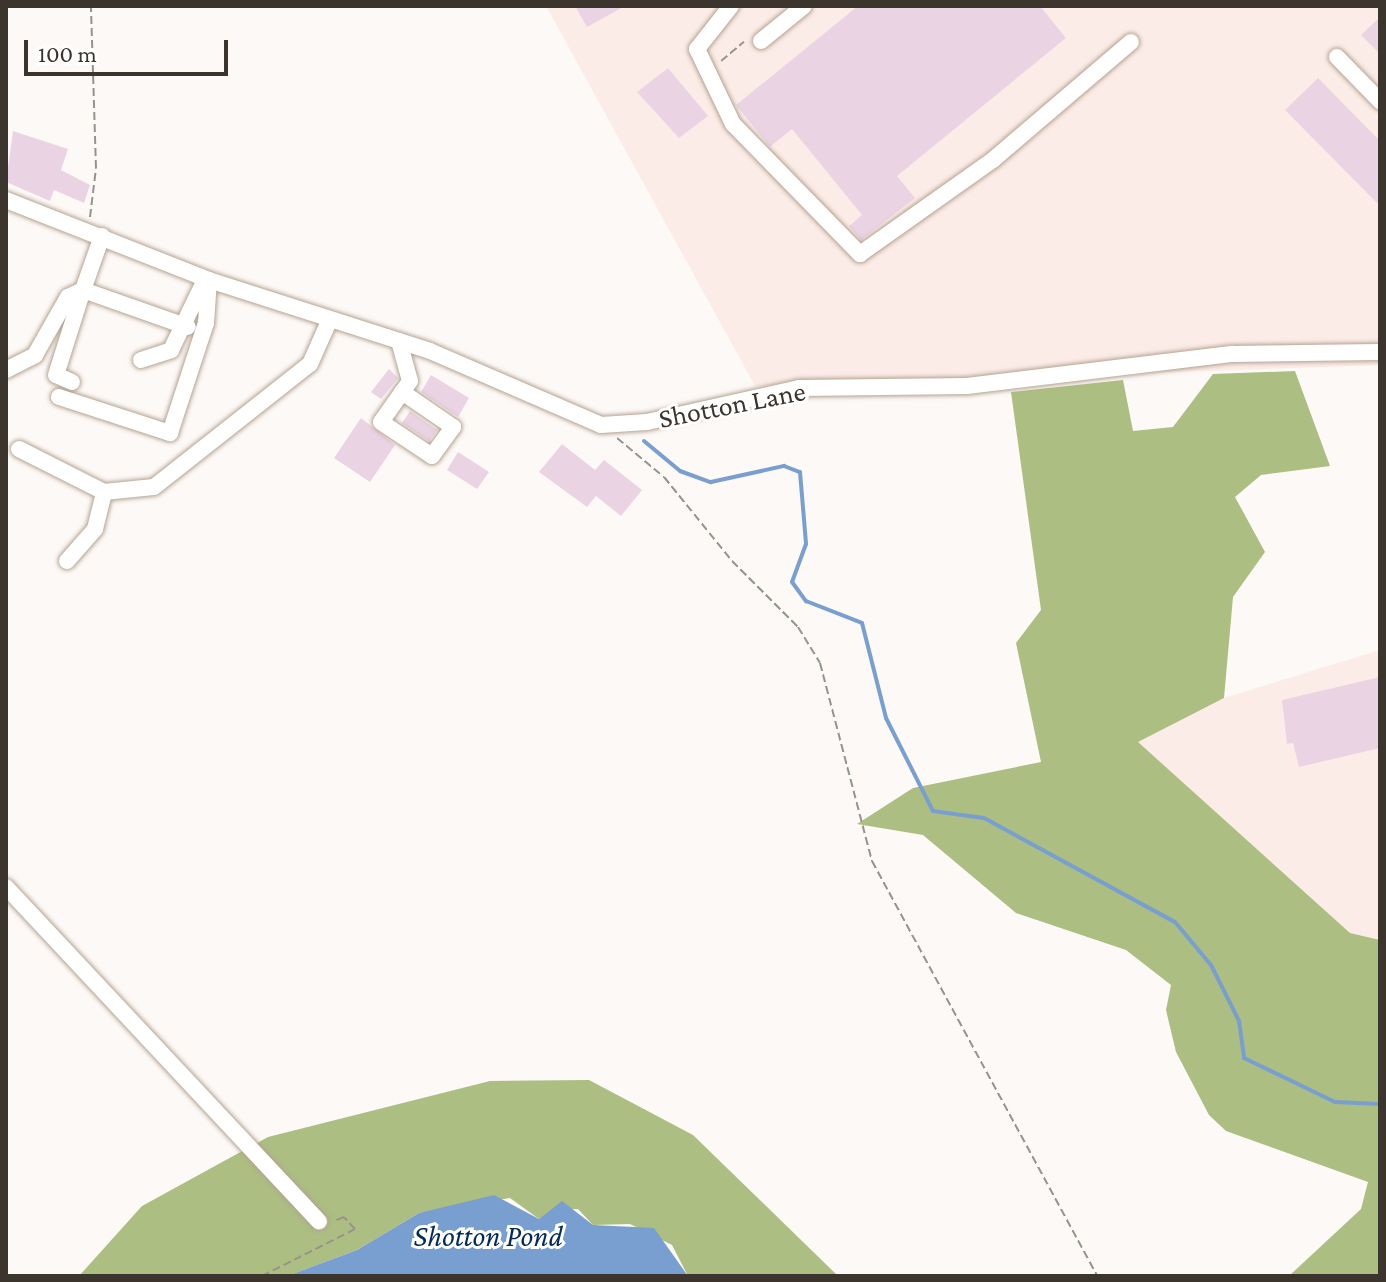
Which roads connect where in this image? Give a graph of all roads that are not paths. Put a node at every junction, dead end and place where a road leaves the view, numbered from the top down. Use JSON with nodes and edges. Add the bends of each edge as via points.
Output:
{"nodes":[{"id":1,"x":731,"y":6,"type":"edge"},
{"id":2,"x":804,"y":6,"type":"edge"},
{"id":3,"x":765,"y":37,"type":"road end"},
{"id":4,"x":1131,"y":42,"type":"dead end"},
{"id":5,"x":1337,"y":57,"type":"dead end"},
{"id":6,"x":1380,"y":101,"type":"edge"},
{"id":7,"x":6,"y":200,"type":"edge"},
{"id":8,"x":102,"y":236,"type":"junction"},
{"id":9,"x":206,"y":279,"type":"junction"},
{"id":10,"x":83,"y":290,"type":"junction"},
{"id":11,"x":330,"y":319,"type":"junction"},
{"id":12,"x":188,"y":327,"type":"junction"},
{"id":13,"x":399,"y":341,"type":"junction"},
{"id":14,"x":1380,"y":352,"type":"edge"},
{"id":15,"x":141,"y":360,"type":"dead end"},
{"id":16,"x":6,"y":370,"type":"edge"},
{"id":17,"x":72,"y":382,"type":"dead end"},
{"id":18,"x":402,"y":392,"type":"dead end"},
{"id":19,"x":59,"y":397,"type":"dead end"},
{"id":20,"x":19,"y":449,"type":"dead end"},
{"id":21,"x":104,"y":492,"type":"junction"},
{"id":22,"x":67,"y":561,"type":"dead end"},
{"id":23,"x":6,"y":887,"type":"edge"},
{"id":24,"x":319,"y":1222,"type":"road end"}],
"edges":[{"from":1,"to":4,"type":"street","via":[[697,49],[733,124],[860,254],[872,253],[982,168]]},
{"from":2,"to":3,"type":"street"},
{"from":5,"to":6,"type":"street"},
{"from":7,"to":8,"type":"street","name":"Shotton Lane"},
{"from":8,"to":9,"type":"street","name":"Shotton Lane"},
{"from":8,"to":10,"type":"street"},
{"from":9,"to":11,"type":"street","name":"Shotton Lane"},
{"from":9,"to":12,"type":"street"},
{"from":9,"to":19,"type":"street","via":[[206,323],[170,433]]},
{"from":10,"to":12,"type":"street"},
{"from":10,"to":16,"type":"street","via":[[68,297],[35,355]]},
{"from":10,"to":17,"type":"street","via":[[56,375]]},
{"from":11,"to":13,"type":"street","name":"Shotton Lane"},
{"from":11,"to":21,"type":"street","via":[[310,364],[154,487]]},
{"from":12,"to":15,"type":"street","via":[[171,350]]},
{"from":13,"to":14,"type":"street","name":"Shotton Lane","via":[[601,425],[647,422],[799,388],[967,386],[1233,354]]},
{"from":13,"to":18,"type":"street","via":[[410,381]]},
{"from":20,"to":21,"type":"street"},
{"from":21,"to":22,"type":"street","via":[[95,529]]},
{"from":23,"to":24,"type":"street"}]}
